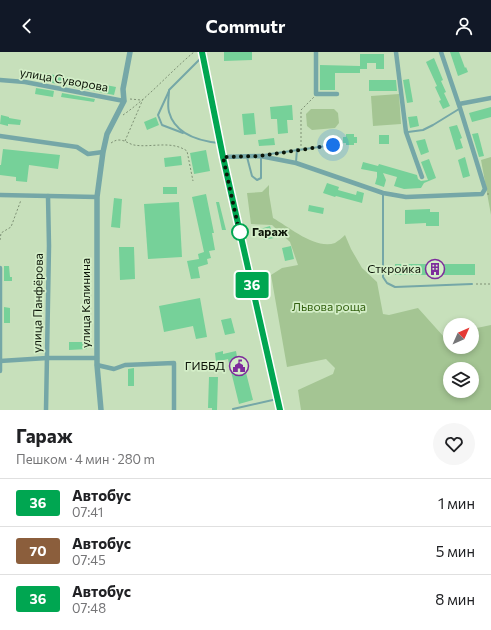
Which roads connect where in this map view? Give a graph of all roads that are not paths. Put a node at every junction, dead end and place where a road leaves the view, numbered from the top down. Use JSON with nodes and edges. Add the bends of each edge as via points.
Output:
{"nodes":[{"id":1,"x":130,"y":52,"type":"edge"},
{"id":2,"x":316,"y":52,"type":"edge"},
{"id":3,"x":396,"y":52,"type":"edge"},
{"id":4,"x":441,"y":52,"type":"edge"},
{"id":5,"x":202,"y":54,"type":"edge"},
{"id":6,"x":0,"y":80,"type":"edge"},
{"id":7,"x":169,"y":90,"type":"junction"},
{"id":8,"x":337,"y":94,"type":"dead end"},
{"id":9,"x":491,"y":98,"type":"edge"},
{"id":10,"x":126,"y":100,"type":"junction"},
{"id":11,"x":460,"y":106,"type":"junction"},
{"id":12,"x":406,"y":132,"type":"junction"},
{"id":13,"x":187,"y":134,"type":"junction"},
{"id":14,"x":0,"y":136,"type":"edge"},
{"id":15,"x":220,"y":143,"type":"junction"},
{"id":16,"x":333,"y":145,"type":"dead end"},
{"id":17,"x":103,"y":150,"type":"junction"},
{"id":18,"x":297,"y":150,"type":"junction"},
{"id":19,"x":246,"y":156,"type":"junction"},
{"id":20,"x":260,"y":156,"type":"junction"},
{"id":21,"x":223,"y":157,"type":"junction"},
{"id":22,"x":296,"y":163,"type":"junction"},
{"id":23,"x":422,"y":177,"type":"dead end"},
{"id":24,"x":383,"y":193,"type":"junction"},
{"id":25,"x":0,"y":195,"type":"edge"},
{"id":26,"x":48,"y":196,"type":"junction"},
{"id":27,"x":97,"y":197,"type":"junction"},
{"id":28,"x":0,"y":268,"type":"edge"},
{"id":29,"x":472,"y":284,"type":"road end"},
{"id":30,"x":47,"y":358,"type":"junction"},
{"id":31,"x":97,"y":358,"type":"junction"},
{"id":32,"x":0,"y":361,"type":"edge"},
{"id":33,"x":97,"y":365,"type":"junction"},
{"id":34,"x":0,"y":371,"type":"edge"},
{"id":35,"x":278,"y":398,"type":"junction"},
{"id":36,"x":46,"y":410,"type":"edge"},
{"id":37,"x":101,"y":410,"type":"edge"},
{"id":38,"x":174,"y":410,"type":"edge"},
{"id":39,"x":233,"y":410,"type":"edge"},
{"id":40,"x":280,"y":410,"type":"edge"}],
"edges":[{"from":1,"to":10,"type":"street","via":[[124,89]]},
{"from":2,"to":8,"type":"street","via":[[316,94]]},
{"from":3,"to":12,"type":"street"},
{"from":4,"to":11,"type":"street"},
{"from":5,"to":7,"type":"lane"},
{"from":5,"to":15,"type":"main road"},
{"from":6,"to":10,"type":"street","name":"улица Суворова"},
{"from":7,"to":13,"type":"lane","via":[[168,110],[173,123]]},
{"from":7,"to":13,"type":"lane","via":[[158,114],[162,125]]},
{"from":9,"to":11,"type":"street"},
{"from":10,"to":17,"type":"street","name":"улица Калинина","via":[[107,134]]},
{"from":11,"to":12,"type":"lane","via":[[423,130]]},
{"from":11,"to":24,"type":"street","via":[[485,189],[482,194],[406,197]]},
{"from":12,"to":23,"type":"street"},
{"from":13,"to":15,"type":"lane","via":[[201,140]]},
{"from":14,"to":17,"type":"street","via":[[77,147],[88,154]]},
{"from":15,"to":21,"type":"main road"},
{"from":16,"to":18,"type":"lane"},
{"from":17,"to":27,"type":"street","name":"улица Калинина"},
{"from":18,"to":20,"type":"lane"},
{"from":18,"to":22,"type":"lane"},
{"from":19,"to":20,"type":"street"},
{"from":19,"to":20,"type":"lane","via":[[250,171],[257,180],[261,178]]},
{"from":19,"to":21,"type":"street"},
{"from":20,"to":22,"type":"street"},
{"from":21,"to":35,"type":"main road"},
{"from":22,"to":24,"type":"street"},
{"from":24,"to":29,"type":"lane","via":[[383,277],[387,283],[395,287]]},
{"from":25,"to":26,"type":"street"},
{"from":26,"to":27,"type":"street"},
{"from":26,"to":30,"type":"street","name":"улица Панфёрова"},
{"from":27,"to":31,"type":"street","name":"улица Калинина"},
{"from":28,"to":32,"type":"street"},
{"from":30,"to":31,"type":"street"},
{"from":30,"to":32,"type":"street"},
{"from":30,"to":36,"type":"street","name":"улица Панфёрова"},
{"from":31,"to":33,"type":"street","name":"улица Калинина"},
{"from":32,"to":34,"type":"street"},
{"from":33,"to":37,"type":"street","name":"улица Калинина"},
{"from":33,"to":38,"type":"street","via":[[114,369],[125,365],[174,363]]},
{"from":35,"to":39,"type":"lane"},
{"from":35,"to":40,"type":"main road"}]}
